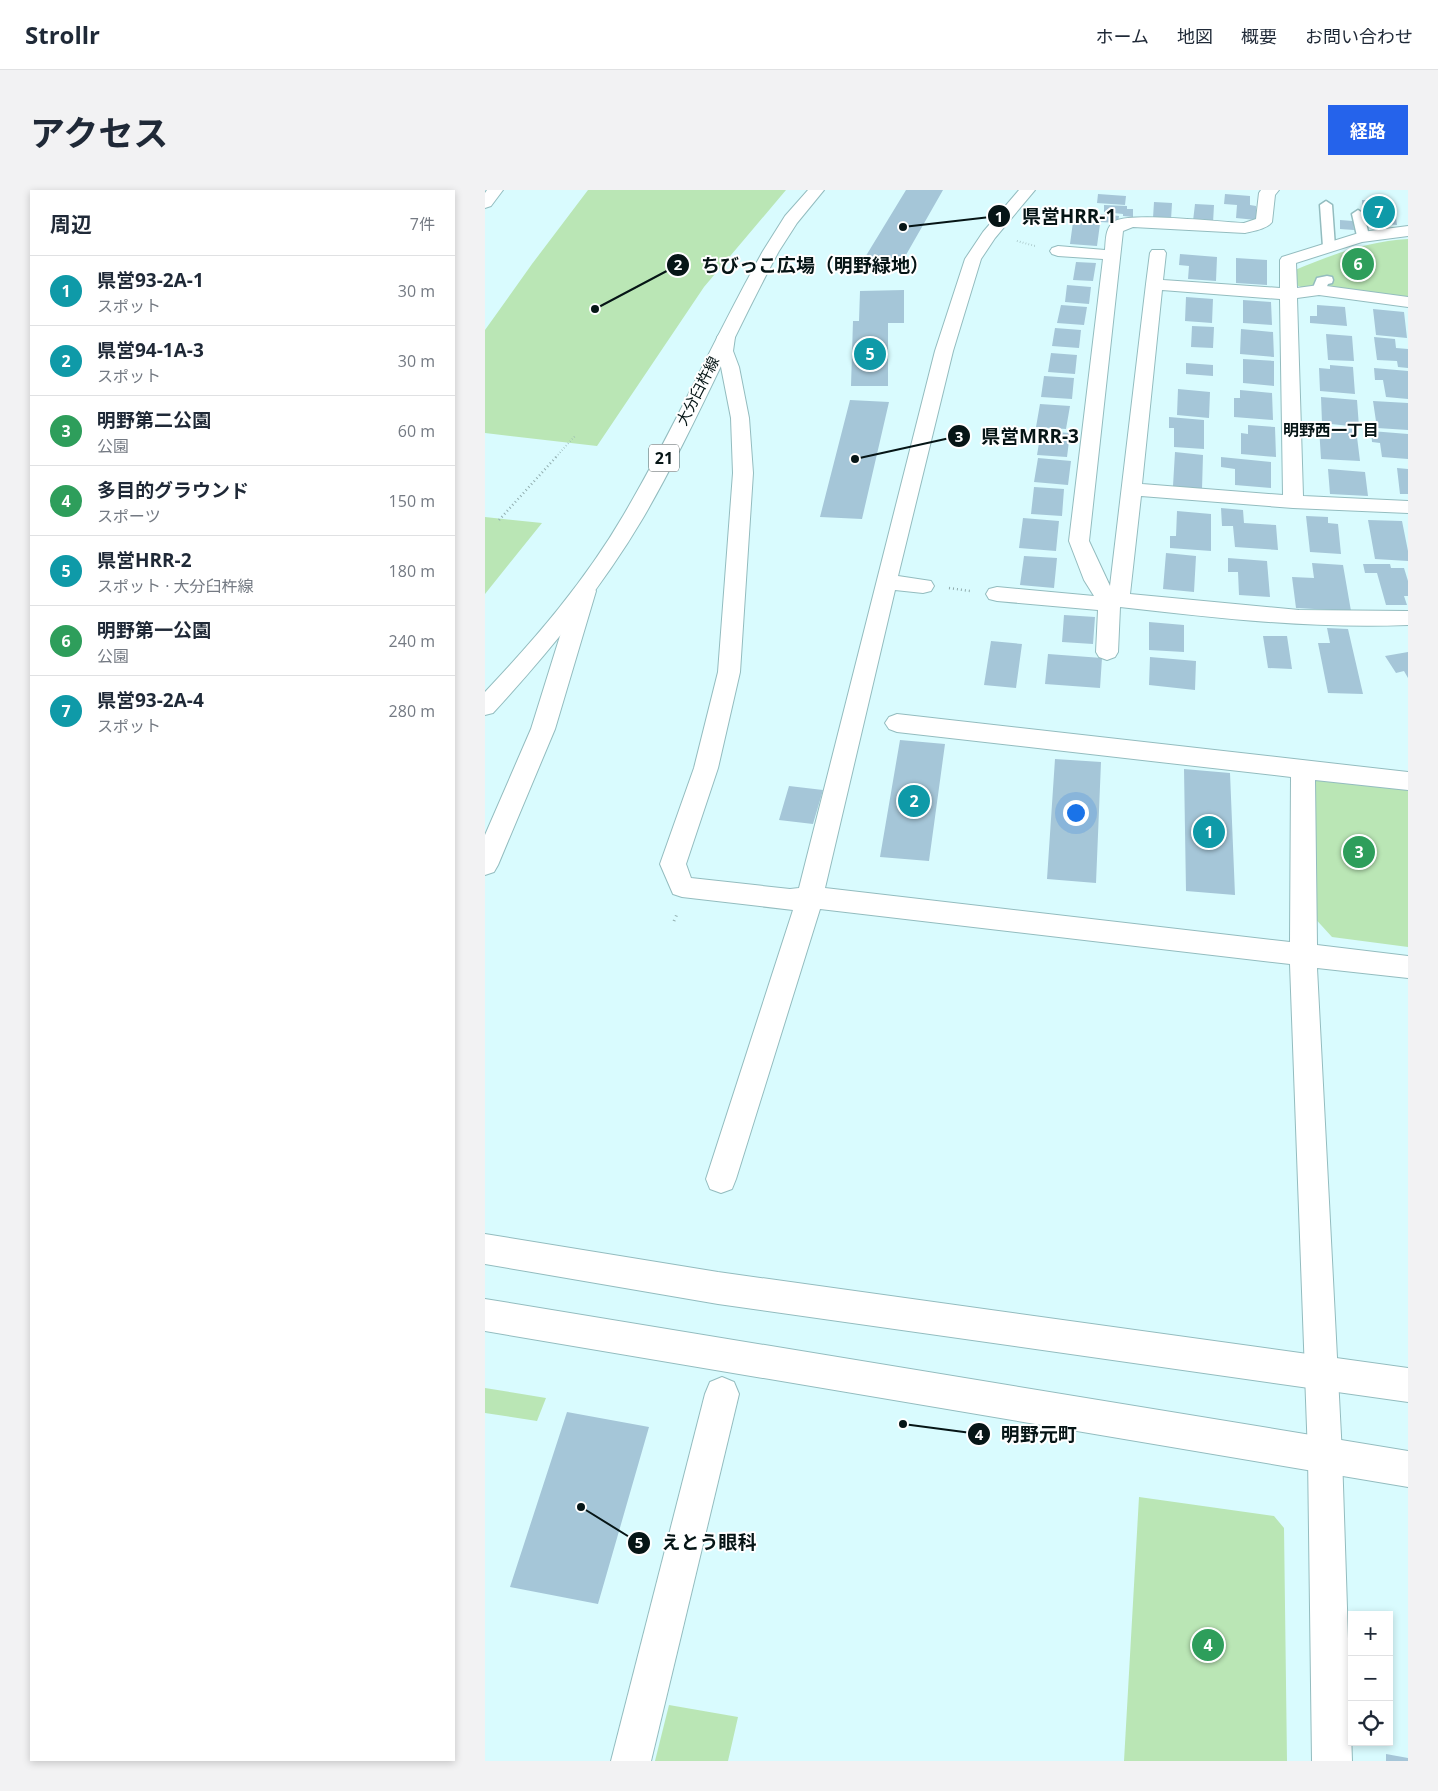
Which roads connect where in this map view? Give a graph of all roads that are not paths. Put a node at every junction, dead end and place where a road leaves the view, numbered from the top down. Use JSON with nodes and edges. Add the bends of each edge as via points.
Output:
{"nodes":[{"id":1,"x":495,"y":190,"type":"edge"},
{"id":2,"x":816,"y":190,"type":"edge"},
{"id":3,"x":1027,"y":190,"type":"edge"},
{"id":4,"x":1271,"y":190,"type":"edge"},
{"id":5,"x":485,"y":203,"type":"edge"},
{"id":6,"x":1326,"y":205,"type":"dead end"},
{"id":7,"x":1358,"y":214,"type":"dead end"},
{"id":8,"x":1408,"y":231,"type":"edge"},
{"id":9,"x":1363,"y":236,"type":"junction"},
{"id":10,"x":1329,"y":247,"type":"junction"},
{"id":11,"x":1058,"y":251,"type":"road end"},
{"id":12,"x":1158,"y":253,"type":"dead end"},
{"id":13,"x":1112,"y":255,"type":"junction"},
{"id":14,"x":1154,"y":284,"type":"junction"},
{"id":15,"x":1288,"y":294,"type":"junction"},
{"id":16,"x":1408,"y":302,"type":"edge"},
{"id":17,"x":726,"y":337,"type":"junction"},
{"id":18,"x":1131,"y":489,"type":"junction"},
{"id":19,"x":1293,"y":502,"type":"junction"},
{"id":20,"x":1408,"y":507,"type":"edge"},
{"id":21,"x":885,"y":582,"type":"junction"},
{"id":22,"x":923,"y":586,"type":"road end"},
{"id":23,"x":585,"y":591,"type":"junction"},
{"id":24,"x":997,"y":594,"type":"road end"},
{"id":25,"x":1114,"y":601,"type":"junction"},
{"id":26,"x":1408,"y":618,"type":"edge"},
{"id":27,"x":1107,"y":652,"type":"dead end"},
{"id":28,"x":485,"y":707,"type":"edge"},
{"id":29,"x":897,"y":724,"type":"dead end"},
{"id":30,"x":1303,"y":769,"type":"junction"},
{"id":31,"x":1408,"y":781,"type":"edge"},
{"id":32,"x":485,"y":865,"type":"edge"},
{"id":33,"x":810,"y":896,"type":"junction"},
{"id":34,"x":1303,"y":954,"type":"junction"},
{"id":35,"x":1408,"y":967,"type":"edge"},
{"id":36,"x":721,"y":1179,"type":"dead end"},
{"id":37,"x":485,"y":1249,"type":"edge"},
{"id":38,"x":485,"y":1315,"type":"edge"},
{"id":39,"x":1322,"y":1373,"type":"junction"},
{"id":40,"x":1408,"y":1385,"type":"edge"},
{"id":41,"x":722,"y":1394,"type":"dead end"},
{"id":42,"x":1325,"y":1455,"type":"junction"},
{"id":43,"x":1408,"y":1469,"type":"edge"},
{"id":44,"x":631,"y":1761,"type":"edge"},
{"id":45,"x":1332,"y":1761,"type":"edge"}],
"edges":[{"from":1,"to":5,"type":"street"},
{"from":2,"to":17,"type":"street","name":"大分臼杵線","number":"21","via":[[778,235]]},
{"from":3,"to":21,"type":"street","via":[[973,259],[944,351]]},
{"from":4,"to":13,"type":"street","via":[[1267,194],[1264,222],[1245,228],[1133,222],[1120,225],[1115,230]]},
{"from":6,"to":10,"type":"lane"},
{"from":7,"to":9,"type":"lane"},
{"from":8,"to":9,"type":"street"},
{"from":9,"to":10,"type":"street"},
{"from":10,"to":15,"type":"street","via":[[1288,260]]},
{"from":11,"to":13,"type":"street"},
{"from":12,"to":14,"type":"street"},
{"from":13,"to":25,"type":"street","via":[[1079,541],[1095,580]]},
{"from":14,"to":15,"type":"street"},
{"from":14,"to":18,"type":"street"},
{"from":15,"to":16,"type":"street","via":[[1323,285]]},
{"from":15,"to":19,"type":"street"},
{"from":17,"to":23,"type":"street","name":"大分臼杵線","number":"21","via":[[620,540]]},
{"from":17,"to":33,"type":"street","via":[[724,351],[731,367],[740,418],[743,473],[729,672],[706,768],[673,864],[682,888],[790,900]]},
{"from":18,"to":19,"type":"street"},
{"from":18,"to":25,"type":"street"},
{"from":19,"to":20,"type":"street"},
{"from":21,"to":22,"type":"street"},
{"from":21,"to":33,"type":"street"},
{"from":23,"to":28,"type":"street","name":"大分臼杵線","number":"21","via":[[554,631]]},
{"from":23,"to":32,"type":"street","via":[[543,729]]},
{"from":24,"to":25,"type":"street","via":[[1097,603]]},
{"from":25,"to":26,"type":"street","via":[[1286,617]]},
{"from":25,"to":27,"type":"street"},
{"from":29,"to":30,"type":"street"},
{"from":30,"to":31,"type":"street"},
{"from":30,"to":34,"type":"street"},
{"from":33,"to":34,"type":"street"},
{"from":33,"to":36,"type":"street"},
{"from":34,"to":35,"type":"street"},
{"from":34,"to":39,"type":"street"},
{"from":37,"to":39,"type":"street","via":[[718,1288]]},
{"from":38,"to":42,"type":"street"},
{"from":39,"to":40,"type":"street"},
{"from":39,"to":42,"type":"street"},
{"from":41,"to":44,"type":"street"},
{"from":42,"to":43,"type":"street"},
{"from":42,"to":45,"type":"street"}]}
